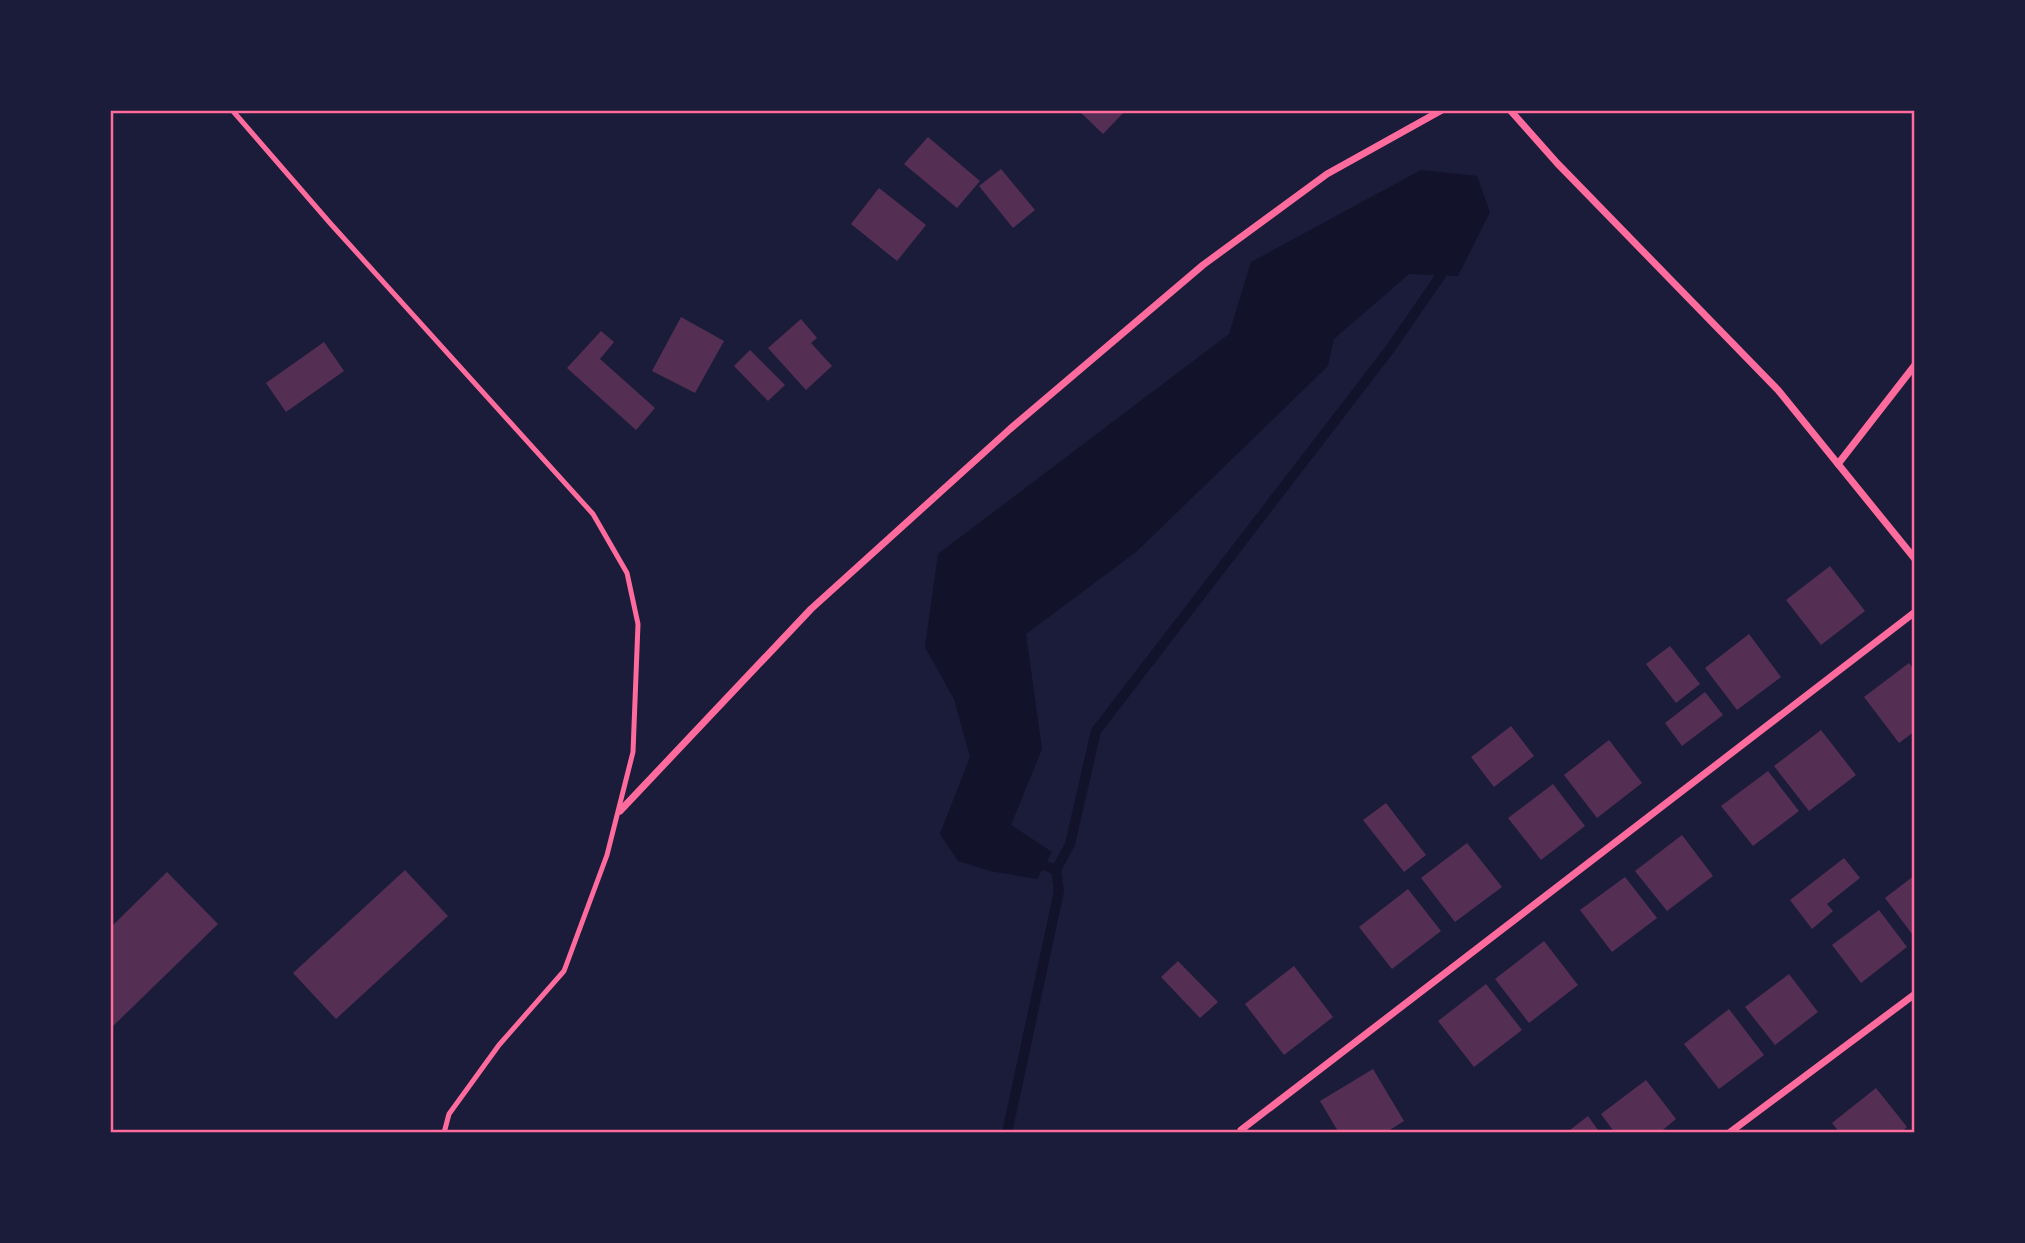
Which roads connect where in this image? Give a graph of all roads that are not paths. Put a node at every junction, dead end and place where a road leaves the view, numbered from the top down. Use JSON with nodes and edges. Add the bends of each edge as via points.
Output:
{"nodes":[{"id":1,"x":232,"y":110,"type":"edge"},
{"id":2,"x":1442,"y":110,"type":"edge"},
{"id":3,"x":1510,"y":110,"type":"edge"},
{"id":4,"x":1915,"y":365,"type":"edge"},
{"id":5,"x":1838,"y":464,"type":"junction"},
{"id":6,"x":1915,"y":559,"type":"edge"},
{"id":7,"x":1915,"y":612,"type":"edge"},
{"id":8,"x":620,"y":811,"type":"junction"},
{"id":9,"x":1915,"y":994,"type":"edge"},
{"id":10,"x":1241,"y":1130,"type":"dead end"},
{"id":11,"x":444,"y":1133,"type":"edge"},
{"id":12,"x":1729,"y":1133,"type":"edge"}],
"edges":[{"from":1,"to":8,"type":"lane","via":[[593,514],[627,573],[638,624],[637,691],[633,752]]},
{"from":2,"to":8,"type":"street","via":[[1327,174],[1203,265],[1010,429],[811,609]]},
{"from":3,"to":5,"type":"street","via":[[1778,390]]},
{"from":4,"to":5,"type":"street"},
{"from":5,"to":6,"type":"street"},
{"from":7,"to":10,"type":"street"},
{"from":8,"to":11,"type":"lane","via":[[564,971],[499,1045],[449,1114]]},
{"from":9,"to":12,"type":"street"}]}
